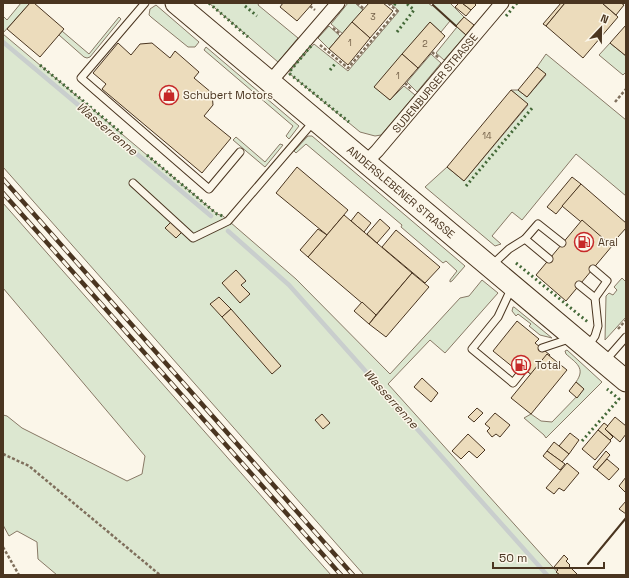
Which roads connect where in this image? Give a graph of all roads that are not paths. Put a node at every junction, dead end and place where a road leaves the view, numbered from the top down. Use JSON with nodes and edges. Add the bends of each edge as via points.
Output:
{"nodes":[{"id":1,"x":145,"y":3,"type":"edge"},
{"id":2,"x":176,"y":3,"type":"edge"},
{"id":3,"x":338,"y":3,"type":"edge"},
{"id":4,"x":502,"y":3,"type":"edge"},
{"id":5,"x":270,"y":82,"type":"junction"},
{"id":6,"x":316,"y":120,"type":"junction"},
{"id":7,"x":240,"y":152,"type":"dead end"},
{"id":8,"x":366,"y":162,"type":"junction"},
{"id":9,"x":133,"y":183,"type":"dead end"},
{"id":10,"x":525,"y":238,"type":"junction"},
{"id":11,"x":562,"y":243,"type":"dead end"},
{"id":12,"x":549,"y":259,"type":"dead end"},
{"id":13,"x":490,"y":267,"type":"junction"},
{"id":14,"x":593,"y":269,"type":"dead end"},
{"id":15,"x":512,"y":285,"type":"junction"},
{"id":16,"x":579,"y":285,"type":"dead end"},
{"id":17,"x":595,"y":298,"type":"junction"},
{"id":18,"x":626,"y":337,"type":"edge"},
{"id":19,"x":580,"y":343,"type":"junction"},
{"id":20,"x":542,"y":348,"type":"dead end"},
{"id":21,"x":604,"y":362,"type":"junction"},
{"id":22,"x":524,"y":369,"type":"dead end"},
{"id":23,"x":626,"y":381,"type":"edge"}],
"edges":[{"from":1,"to":7,"type":"lane","via":[[81,78],[209,189]]},
{"from":2,"to":5,"type":"main road","name":"ANDERSLEBENER STRASSE"},
{"from":3,"to":5,"type":"street"},
{"from":4,"to":8,"type":"street","name":"SUDENBURGER STRASSE"},
{"from":5,"to":6,"type":"main road","name":"ANDERSLEBENER STRASSE"},
{"from":6,"to":8,"type":"main road","name":"ANDERSLEBENER STRASSE"},
{"from":6,"to":9,"type":"lane","via":[[228,221],[193,238]]},
{"from":8,"to":13,"type":"main road","name":"ANDERSLEBENER STRASSE"},
{"from":10,"to":11,"type":"lane","via":[[538,224]]},
{"from":10,"to":12,"type":"lane"},
{"from":10,"to":13,"type":"lane"},
{"from":13,"to":15,"type":"main road","name":"ANDERSLEBENER STRASSE"},
{"from":14,"to":17,"type":"lane","via":[[607,281]]},
{"from":15,"to":19,"type":"main road","name":"ANDERSLEBENER STRASSE"},
{"from":15,"to":22,"type":"lane","via":[[498,317],[472,349],[513,383]]},
{"from":16,"to":17,"type":"lane"},
{"from":17,"to":19,"type":"lane","via":[[598,326],[595,336]]},
{"from":18,"to":21,"type":"lane"},
{"from":19,"to":20,"type":"lane"},
{"from":19,"to":21,"type":"main road","name":"ANDERSLEBENER STRASSE"},
{"from":21,"to":23,"type":"main road","name":"ANDERSLEBENER STRASSE"}]}
